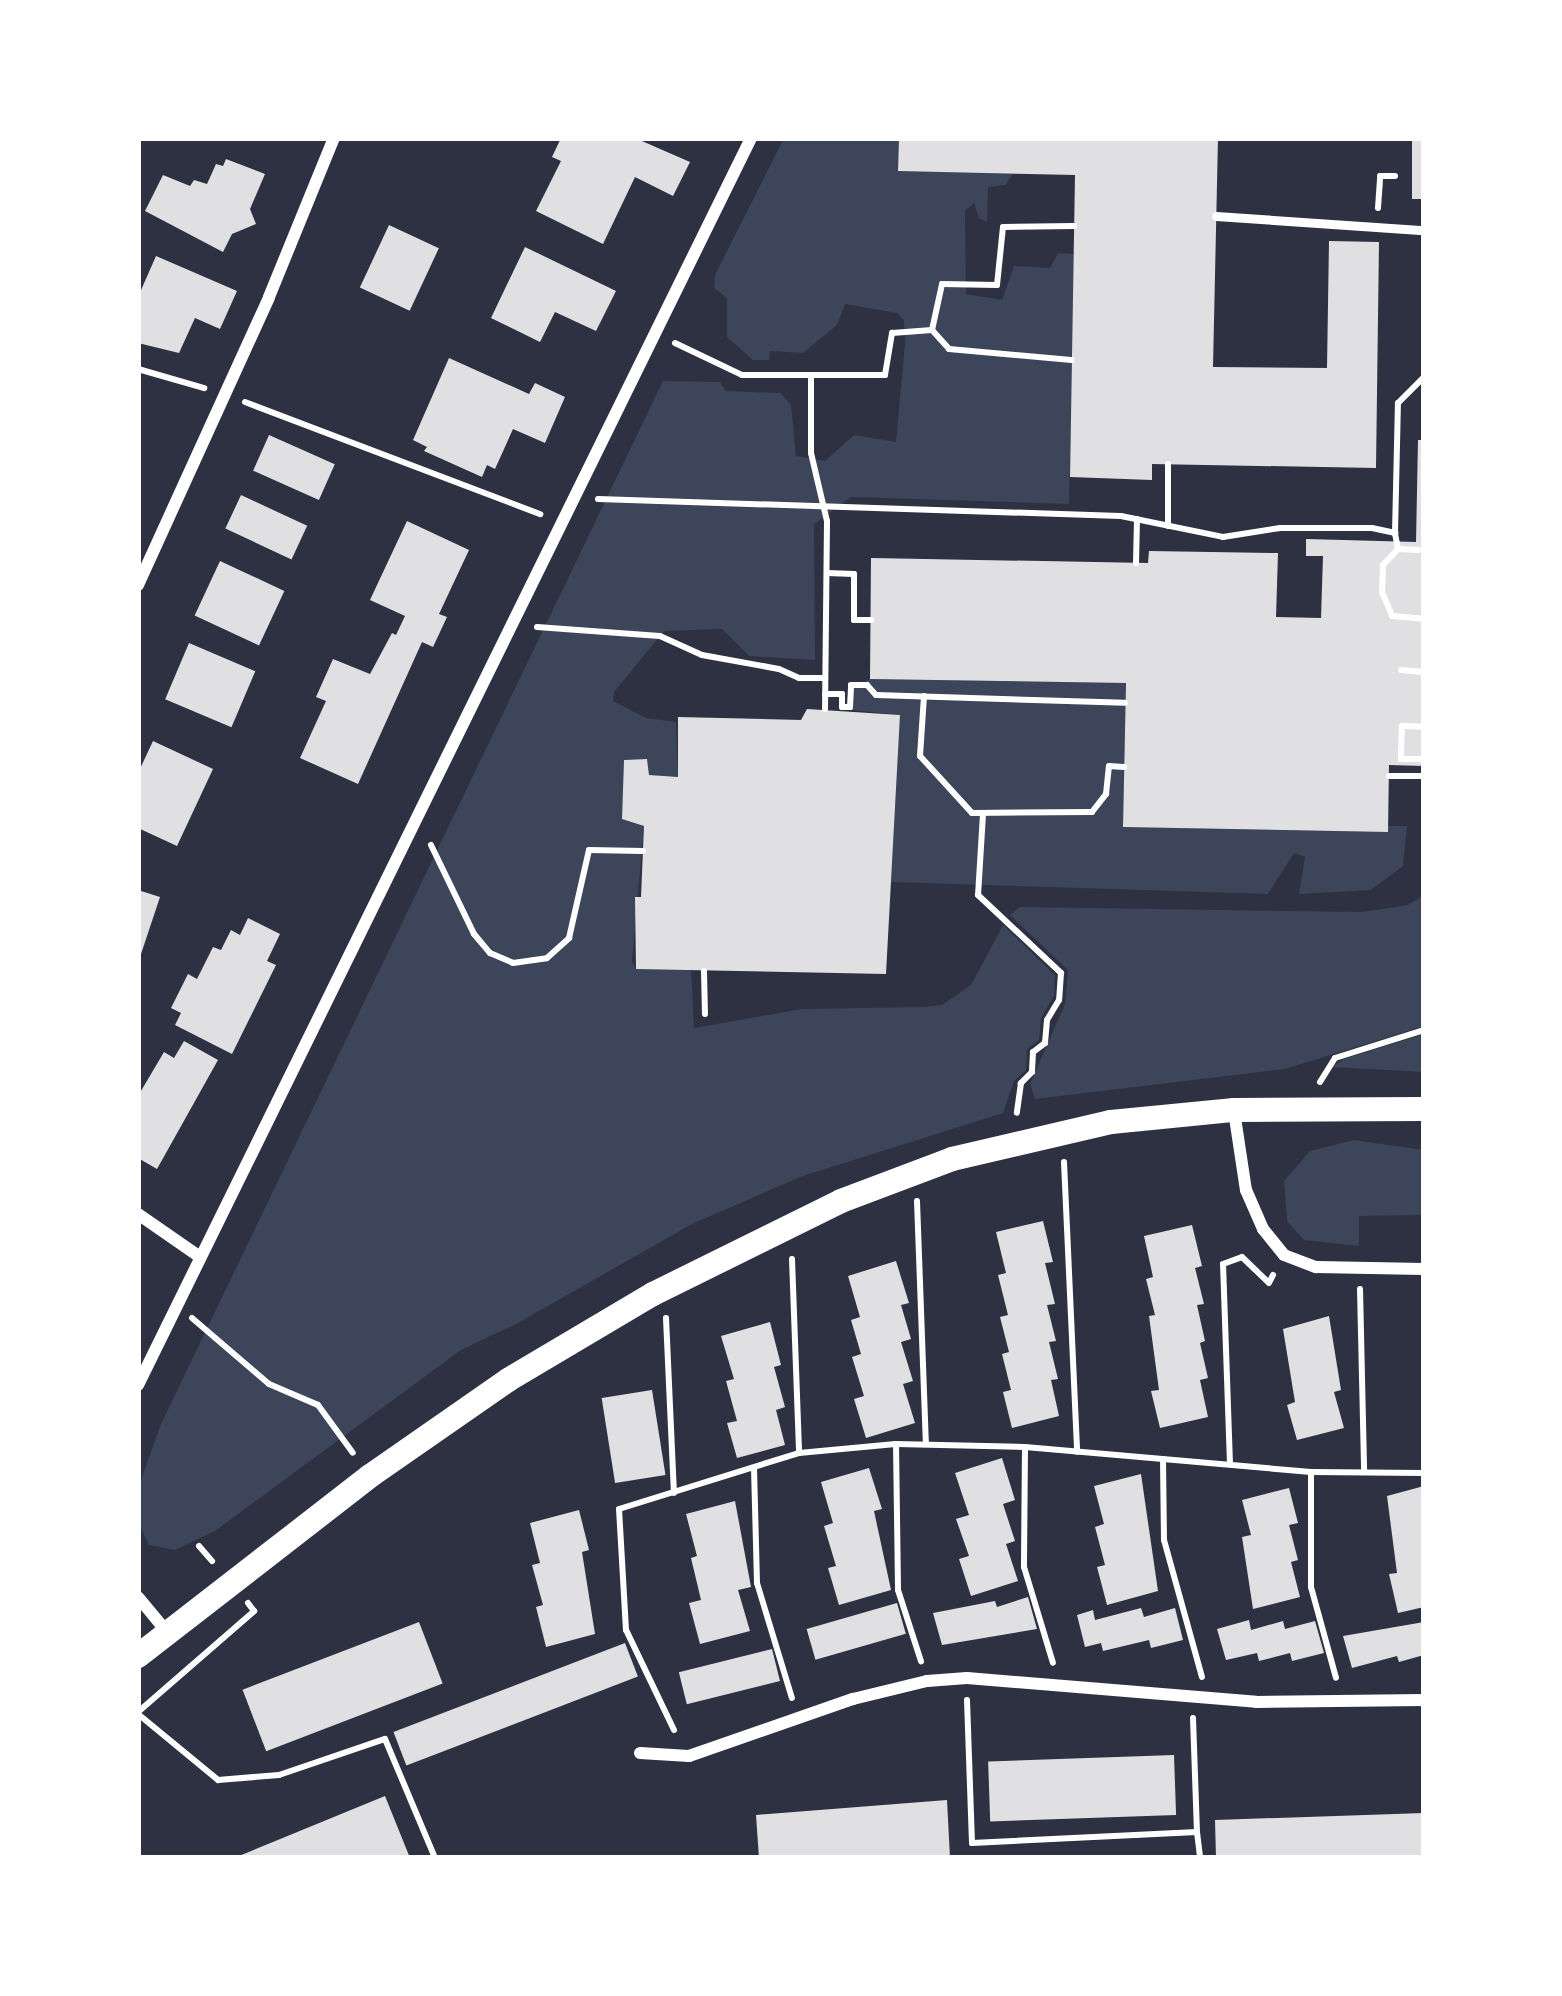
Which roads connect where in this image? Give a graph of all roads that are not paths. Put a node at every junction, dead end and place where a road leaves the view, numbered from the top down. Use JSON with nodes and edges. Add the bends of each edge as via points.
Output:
{"nodes":[{"id":1,"x":334,"y":138,"type":"edge"},
{"id":2,"x":751,"y":138,"type":"edge"},
{"id":3,"x":1216,"y":216,"type":"dead end"},
{"id":4,"x":1424,"y":230,"type":"edge"},
{"id":5,"x":138,"y":585,"type":"edge"},
{"id":6,"x":1424,"y":1108,"type":"edge"},
{"id":7,"x":1234,"y":1110,"type":"junction"},
{"id":8,"x":138,"y":1214,"type":"edge"},
{"id":9,"x":200,"y":1257,"type":"junction"},
{"id":10,"x":1424,"y":1269,"type":"edge"},
{"id":11,"x":138,"y":1384,"type":"edge"},
{"id":12,"x":138,"y":1598,"type":"edge"},
{"id":13,"x":167,"y":1632,"type":"junction"},
{"id":14,"x":138,"y":1656,"type":"edge"},
{"id":15,"x":1424,"y":1700,"type":"edge"},
{"id":16,"x":640,"y":1753,"type":"dead end"}],
"edges":[{"from":1,"to":5,"type":"street"},
{"from":2,"to":9,"type":"street"},
{"from":3,"to":4,"type":"lane"},
{"from":6,"to":7,"type":"main road"},
{"from":7,"to":10,"type":"street","via":[[1246,1190],[1284,1255],[1316,1268]]},
{"from":7,"to":13,"type":"main road","via":[[1023,1139],[909,1174],[777,1229],[553,1352],[370,1476]]},
{"from":8,"to":9,"type":"street"},
{"from":9,"to":11,"type":"street"},
{"from":12,"to":13,"type":"street"},
{"from":13,"to":14,"type":"main road"},
{"from":15,"to":16,"type":"street","via":[[1303,1704],[1006,1679],[927,1681],[689,1756]]}]}
